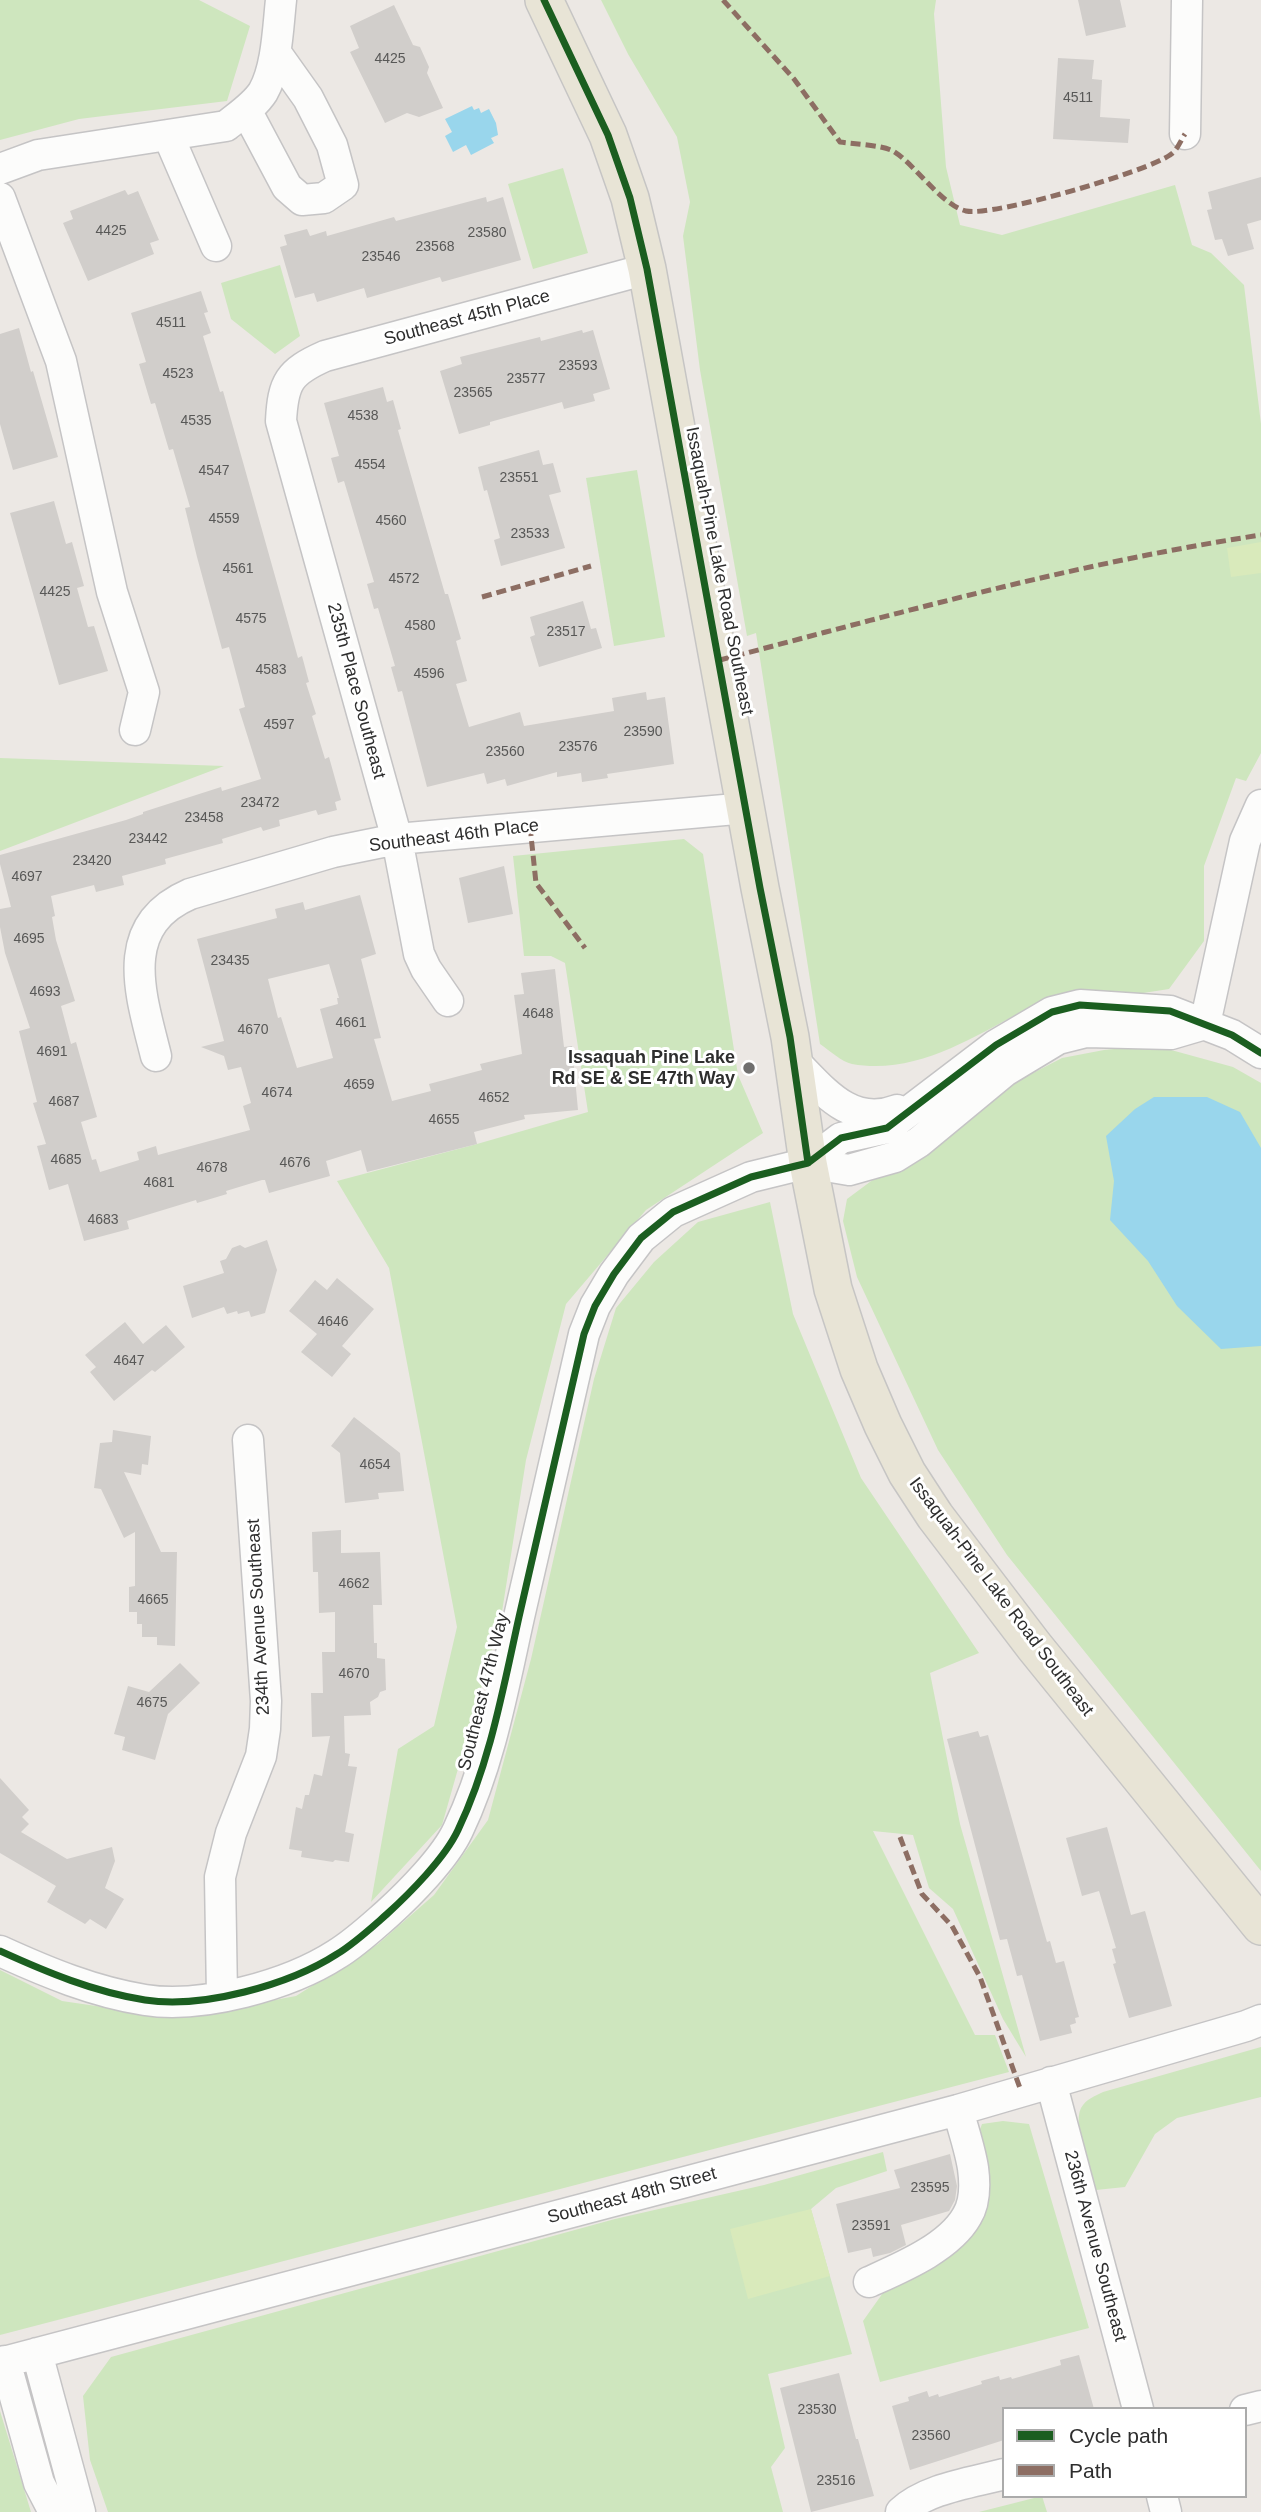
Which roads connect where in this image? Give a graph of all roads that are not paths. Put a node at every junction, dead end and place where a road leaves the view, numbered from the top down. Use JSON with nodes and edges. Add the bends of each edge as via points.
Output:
{"nodes":[{"id":1,"x":281,"y":0,"type":"edge"},
{"id":2,"x":544,"y":0,"type":"edge"},
{"id":3,"x":1187,"y":0,"type":"edge"},
{"id":4,"x":276,"y":53,"type":"junction"},
{"id":5,"x":246,"y":110,"type":"junction"},
{"id":6,"x":1185,"y":134,"type":"dead end"},
{"id":7,"x":168,"y":135,"type":"junction"},
{"id":8,"x":0,"y":169,"type":"edge"},
{"id":9,"x":0,"y":198,"type":"edge"},
{"id":10,"x":216,"y":246,"type":"dead end"},
{"id":11,"x":647,"y":269,"type":"junction"},
{"id":12,"x":291,"y":377,"type":"joint"},
{"id":13,"x":135,"y":730,"type":"dead end"},
{"id":14,"x":1261,"y":805,"type":"edge"},
{"id":15,"x":747,"y":808,"type":"junction"},
{"id":16,"x":397,"y":839,"type":"junction"},
{"id":17,"x":448,"y":1001,"type":"dead end"},
{"id":18,"x":1205,"y":1024,"type":"junction"},
{"id":19,"x":1261,"y":1053,"type":"edge"},
{"id":20,"x":156,"y":1056,"type":"dead end"},
{"id":21,"x":794,"y":1061,"type":"junction"},
{"id":22,"x":933,"y":1095,"type":"junction"},
{"id":23,"x":808,"y":1163,"type":"junction"},
{"id":24,"x":248,"y":1440,"type":"dead end"},
{"id":25,"x":1261,"y":1926,"type":"edge"},
{"id":26,"x":0,"y":1951,"type":"edge"},
{"id":27,"x":222,"y":1996,"type":"junction"},
{"id":28,"x":1261,"y":2020,"type":"edge"},
{"id":29,"x":1051,"y":2082,"type":"junction"},
{"id":30,"x":958,"y":2110,"type":"junction"},
{"id":31,"x":869,"y":2282,"type":"dead end"},
{"id":32,"x":37,"y":2353,"type":"junction"},
{"id":33,"x":2,"y":2362,"type":"edge"},
{"id":34,"x":1137,"y":2407,"type":"edge"},
{"id":35,"x":1002,"y":2475,"type":"edge"},
{"id":36,"x":54,"y":2512,"type":"edge"},
{"id":37,"x":79,"y":2512,"type":"edge"},
{"id":38,"x":901,"y":2512,"type":"edge"}],
"edges":[{"from":1,"to":4,"type":"street"},
{"from":2,"to":11,"type":"main road","name":"Issaquah-Pine Lake Road Southeast","via":[[608,135],[630,198]]},
{"from":3,"to":6,"type":"street"},
{"from":4,"to":5,"type":"street","via":[[263,92]]},
{"from":4,"to":5,"type":"street","via":[[332,145],[343,186],[324,198],[302,200],[287,187]]},
{"from":5,"to":7,"type":"street","via":[[226,126]]},
{"from":7,"to":8,"type":"street","via":[[38,155]]},
{"from":7,"to":10,"type":"street"},
{"from":9,"to":13,"type":"street","via":[[61,360],[112,592],[144,692]]},
{"from":11,"to":12,"type":"street","name":"Southeast 45th Place","via":[[325,356]]},
{"from":11,"to":15,"type":"main road","name":"Issaquah-Pine Lake Road Southeast"},
{"from":12,"to":16,"type":"street","name":"235th Place Southeast","via":[[282,400],[281,421]]},
{"from":14,"to":18,"type":"street","via":[[1245,841]]},
{"from":15,"to":16,"type":"street","name":"Southeast 46th Place"},
{"from":15,"to":21,"type":"main road","name":"Issaquah-Pine Lake Road Southeast"},
{"from":16,"to":17,"type":"street","name":"235th Place Southeast","via":[[419,954]]},
{"from":16,"to":20,"type":"street","name":"Southeast 46th Place","via":[[333,852],[190,894],[159,915],[144,938],[138,971]]},
{"from":18,"to":19,"type":"street"},
{"from":18,"to":22,"type":"street","via":[[1170,1011],[1080,1005],[1052,1012],[996,1045]]},
{"from":18,"to":23,"type":"street","via":[[1171,1034],[1086,1032],[1058,1039],[1005,1071],[895,1157],[849,1170]]},
{"from":21,"to":22,"type":"street","via":[[843,1107],[864,1115],[889,1113]]},
{"from":21,"to":23,"type":"main road","name":"Issaquah-Pine Lake Road Southeast"},
{"from":22,"to":23,"type":"street","via":[[887,1128],[841,1138]]},
{"from":23,"to":25,"type":"main road","name":"Issaquah-Pine Lake Road Southeast","via":[[833,1289],[854,1356],[906,1473],[1034,1646]]},
{"from":23,"to":27,"type":"street","name":"Southeast 47th Way","via":[[751,1177],[673,1212],[641,1238],[596,1306],[584,1334],[487,1757],[457,1833],[415,1888],[337,1954],[302,1973]]},
{"from":24,"to":27,"type":"street","name":"234th Avenue Southeast","via":[[265,1729],[261,1756],[231,1833],[220,1877]]},
{"from":26,"to":27,"type":"street","name":"Southeast 47th Way","via":[[46,1972],[145,2000],[180,2002]]},
{"from":28,"to":29,"type":"street","name":"Southeast 48th Street"},
{"from":29,"to":30,"type":"street","name":"Southeast 48th Street"},
{"from":29,"to":34,"type":"street","name":"236th Avenue Southeast"},
{"from":30,"to":31,"type":"street","via":[[973,2168],[973,2200],[967,2217],[915,2261]]},
{"from":30,"to":32,"type":"street","name":"Southeast 48th Street"},
{"from":32,"to":33,"type":"street","name":"Southeast 48th Street"},
{"from":32,"to":37,"type":"street"},
{"from":33,"to":36,"type":"street","via":[[39,2483]]},
{"from":35,"to":38,"type":"street","via":[[934,2493]]}]}
